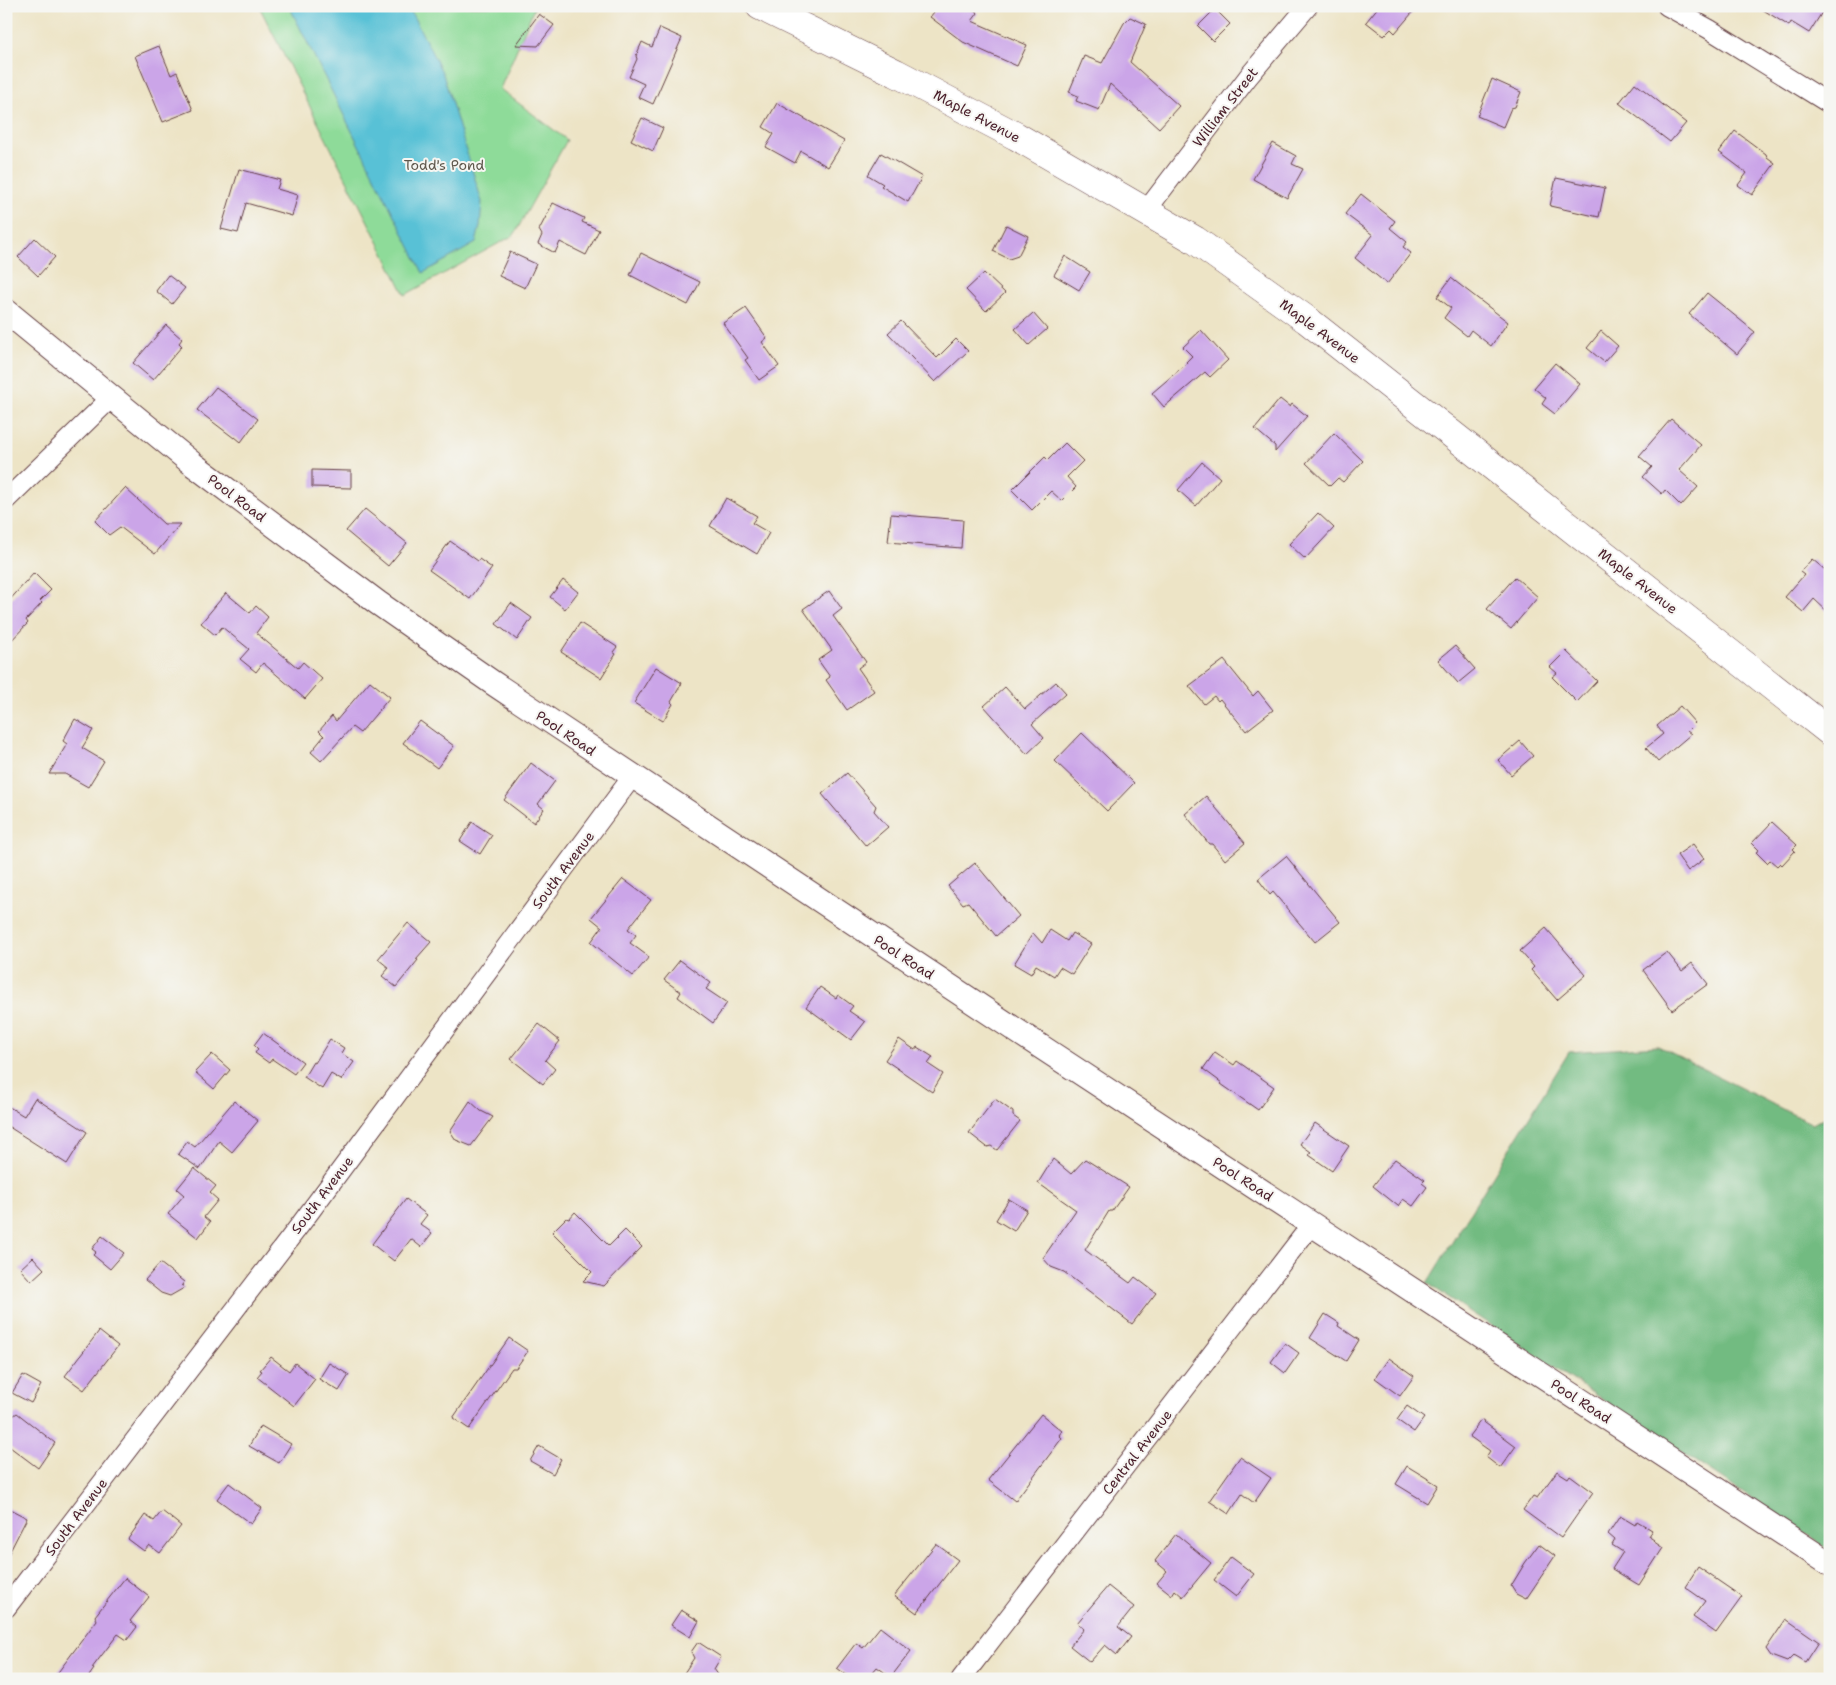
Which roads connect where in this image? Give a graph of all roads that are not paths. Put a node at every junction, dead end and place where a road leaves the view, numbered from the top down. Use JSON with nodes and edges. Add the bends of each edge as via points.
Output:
{"nodes":[{"id":1,"x":760,"y":6,"type":"edge"},
{"id":2,"x":1308,"y":6,"type":"edge"},
{"id":3,"x":1667,"y":6,"type":"edge"},
{"id":4,"x":1830,"y":104,"type":"edge"},
{"id":5,"x":1146,"y":211,"type":"junction"},
{"id":6,"x":6,"y":311,"type":"edge"},
{"id":7,"x":111,"y":398,"type":"junction"},
{"id":8,"x":6,"y":500,"type":"edge"},
{"id":9,"x":1830,"y":732,"type":"edge"},
{"id":10,"x":632,"y":777,"type":"junction"},
{"id":11,"x":1312,"y":1224,"type":"junction"},
{"id":12,"x":1830,"y":1564,"type":"edge"},
{"id":13,"x":6,"y":1608,"type":"edge"},
{"id":14,"x":961,"y":1679,"type":"edge"}],
"edges":[{"from":1,"to":5,"type":"main road","name":"Maple Avenue","via":[[1007,131]]},
{"from":2,"to":5,"type":"street","name":"William Street","via":[[1248,77]]},
{"from":3,"to":4,"type":"street"},
{"from":5,"to":9,"type":"main road","name":"Maple Avenue","via":[[1195,240],[1307,320]]},
{"from":6,"to":7,"type":"street","name":"Pool Road"},
{"from":7,"to":8,"type":"street"},
{"from":7,"to":10,"type":"street","name":"Pool Road","via":[[194,465],[378,603]]},
{"from":10,"to":11,"type":"street","name":"Pool Road"},
{"from":10,"to":13,"type":"street","name":"South Avenue","via":[[300,1224]]},
{"from":11,"to":12,"type":"street","name":"Pool Road"},
{"from":11,"to":14,"type":"street","name":"Central Avenue"}]}
